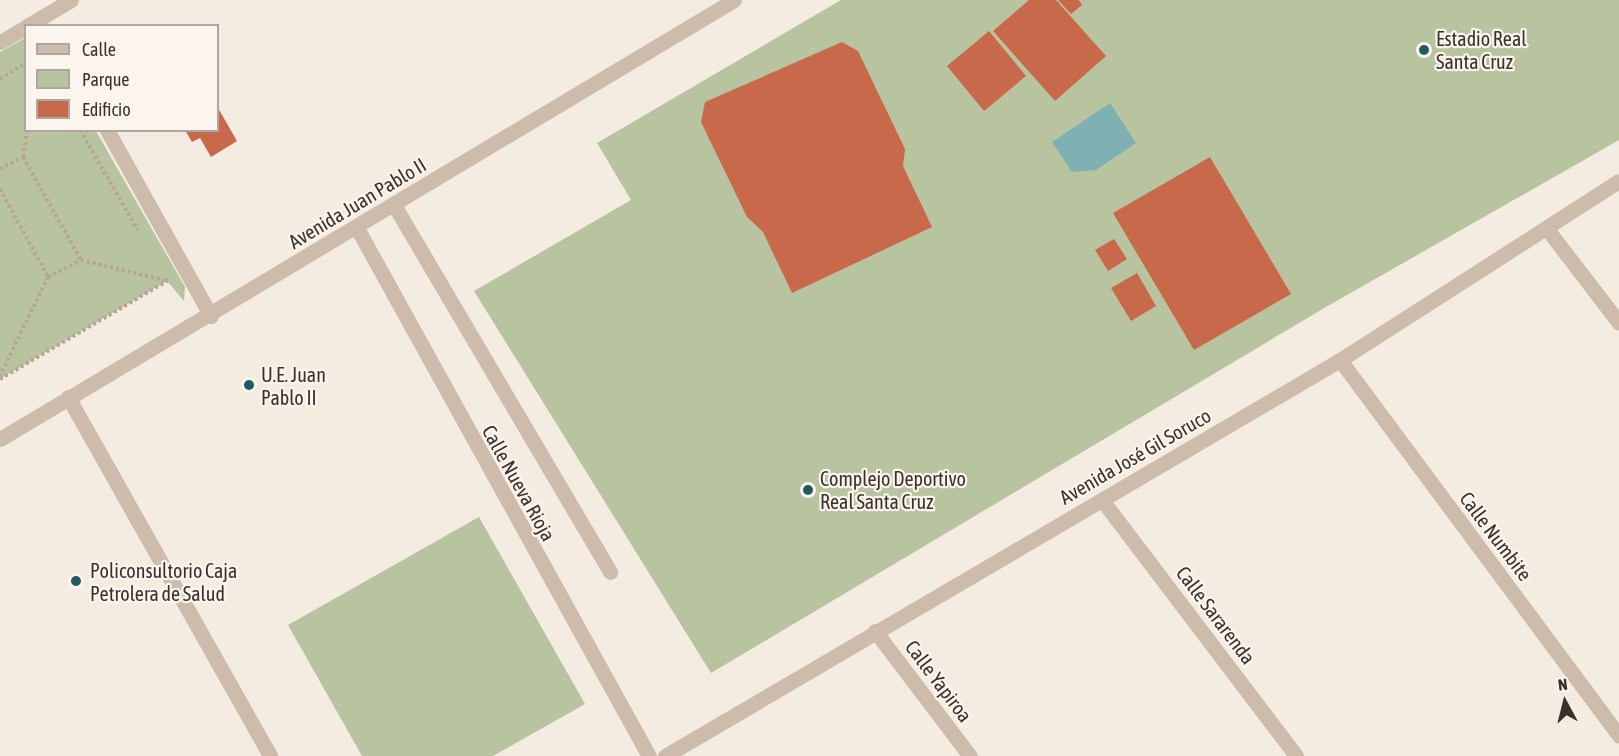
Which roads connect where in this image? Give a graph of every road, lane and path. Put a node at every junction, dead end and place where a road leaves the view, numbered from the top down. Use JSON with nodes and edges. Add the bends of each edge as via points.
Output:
{"nodes":[{"id":1,"x":71,"y":0,"type":"edge"},
{"id":2,"x":734,"y":0,"type":"edge"},
{"id":3,"x":46,"y":21,"type":"edge"},
{"id":4,"x":24,"y":27,"type":"edge"},
{"id":5,"x":0,"y":42,"type":"edge"},
{"id":6,"x":24,"y":64,"type":"edge"},
{"id":7,"x":0,"y":80,"type":"edge"},
{"id":8,"x":27,"y":132,"type":"edge"},
{"id":9,"x":81,"y":132,"type":"edge"},
{"id":10,"x":108,"y":132,"type":"edge"},
{"id":11,"x":23,"y":157,"type":"junction"},
{"id":12,"x":0,"y":169,"type":"edge"},
{"id":13,"x":1619,"y":181,"type":"edge"},
{"id":14,"x":0,"y":189,"type":"edge"},
{"id":15,"x":394,"y":205,"type":"junction"},
{"id":16,"x":357,"y":228,"type":"junction"},
{"id":17,"x":1547,"y":229,"type":"junction"},
{"id":18,"x":144,"y":241,"type":"dead end"},
{"id":19,"x":81,"y":260,"type":"junction"},
{"id":20,"x":161,"y":271,"type":"dead end"},
{"id":21,"x":48,"y":277,"type":"junction"},
{"id":22,"x":167,"y":281,"type":"junction"},
{"id":23,"x":211,"y":316,"type":"junction"},
{"id":24,"x":1619,"y":323,"type":"edge"},
{"id":25,"x":1340,"y":360,"type":"junction"},
{"id":26,"x":0,"y":377,"type":"edge"},
{"id":27,"x":68,"y":397,"type":"junction"},
{"id":28,"x":0,"y":440,"type":"edge"},
{"id":29,"x":1101,"y":500,"type":"junction"},
{"id":30,"x":610,"y":572,"type":"dead end"},
{"id":31,"x":875,"y":631,"type":"junction"},
{"id":32,"x":1619,"y":736,"type":"edge"},
{"id":33,"x":270,"y":756,"type":"edge"},
{"id":34,"x":649,"y":756,"type":"edge"},
{"id":35,"x":665,"y":756,"type":"edge"},
{"id":36,"x":970,"y":756,"type":"edge"},
{"id":37,"x":1296,"y":756,"type":"edge"}],
"edges":[{"from":1,"to":3,"type":"street"},
{"from":2,"to":15,"type":"street","name":"Avenida Juan Pablo II"},
{"from":4,"to":5,"type":"street"},
{"from":6,"to":7,"type":"path"},
{"from":8,"to":11,"type":"path"},
{"from":9,"to":18,"type":"path"},
{"from":10,"to":23,"type":"street"},
{"from":11,"to":12,"type":"path"},
{"from":11,"to":19,"type":"path"},
{"from":13,"to":17,"type":"street","name":"Avenida José Gil Soruco"},
{"from":14,"to":21,"type":"path"},
{"from":15,"to":16,"type":"street","name":"Avenida Juan Pablo II"},
{"from":15,"to":30,"type":"street"},
{"from":16,"to":23,"type":"street","name":"Avenida Juan Pablo II"},
{"from":16,"to":34,"type":"street","name":"Calle Nueva Rioja"},
{"from":17,"to":24,"type":"street"},
{"from":17,"to":25,"type":"street","name":"Avenida José Gil Soruco"},
{"from":19,"to":21,"type":"path"},
{"from":19,"to":22,"type":"path"},
{"from":20,"to":22,"type":"path"},
{"from":21,"to":26,"type":"path"},
{"from":22,"to":26,"type":"path"},
{"from":23,"to":27,"type":"street","name":"Avenida Juan Pablo II"},
{"from":25,"to":29,"type":"street","name":"Avenida José Gil Soruco"},
{"from":25,"to":32,"type":"street","name":"Calle Numbite"},
{"from":27,"to":28,"type":"street","name":"Avenida Juan Pablo II"},
{"from":27,"to":33,"type":"street"},
{"from":29,"to":31,"type":"street","name":"Avenida José Gil Soruco"},
{"from":29,"to":37,"type":"street","name":"Calle Sararenda"},
{"from":31,"to":35,"type":"street","name":"Avenida José Gil Soruco"},
{"from":31,"to":36,"type":"street","name":"Calle Yapiroa"}]}
